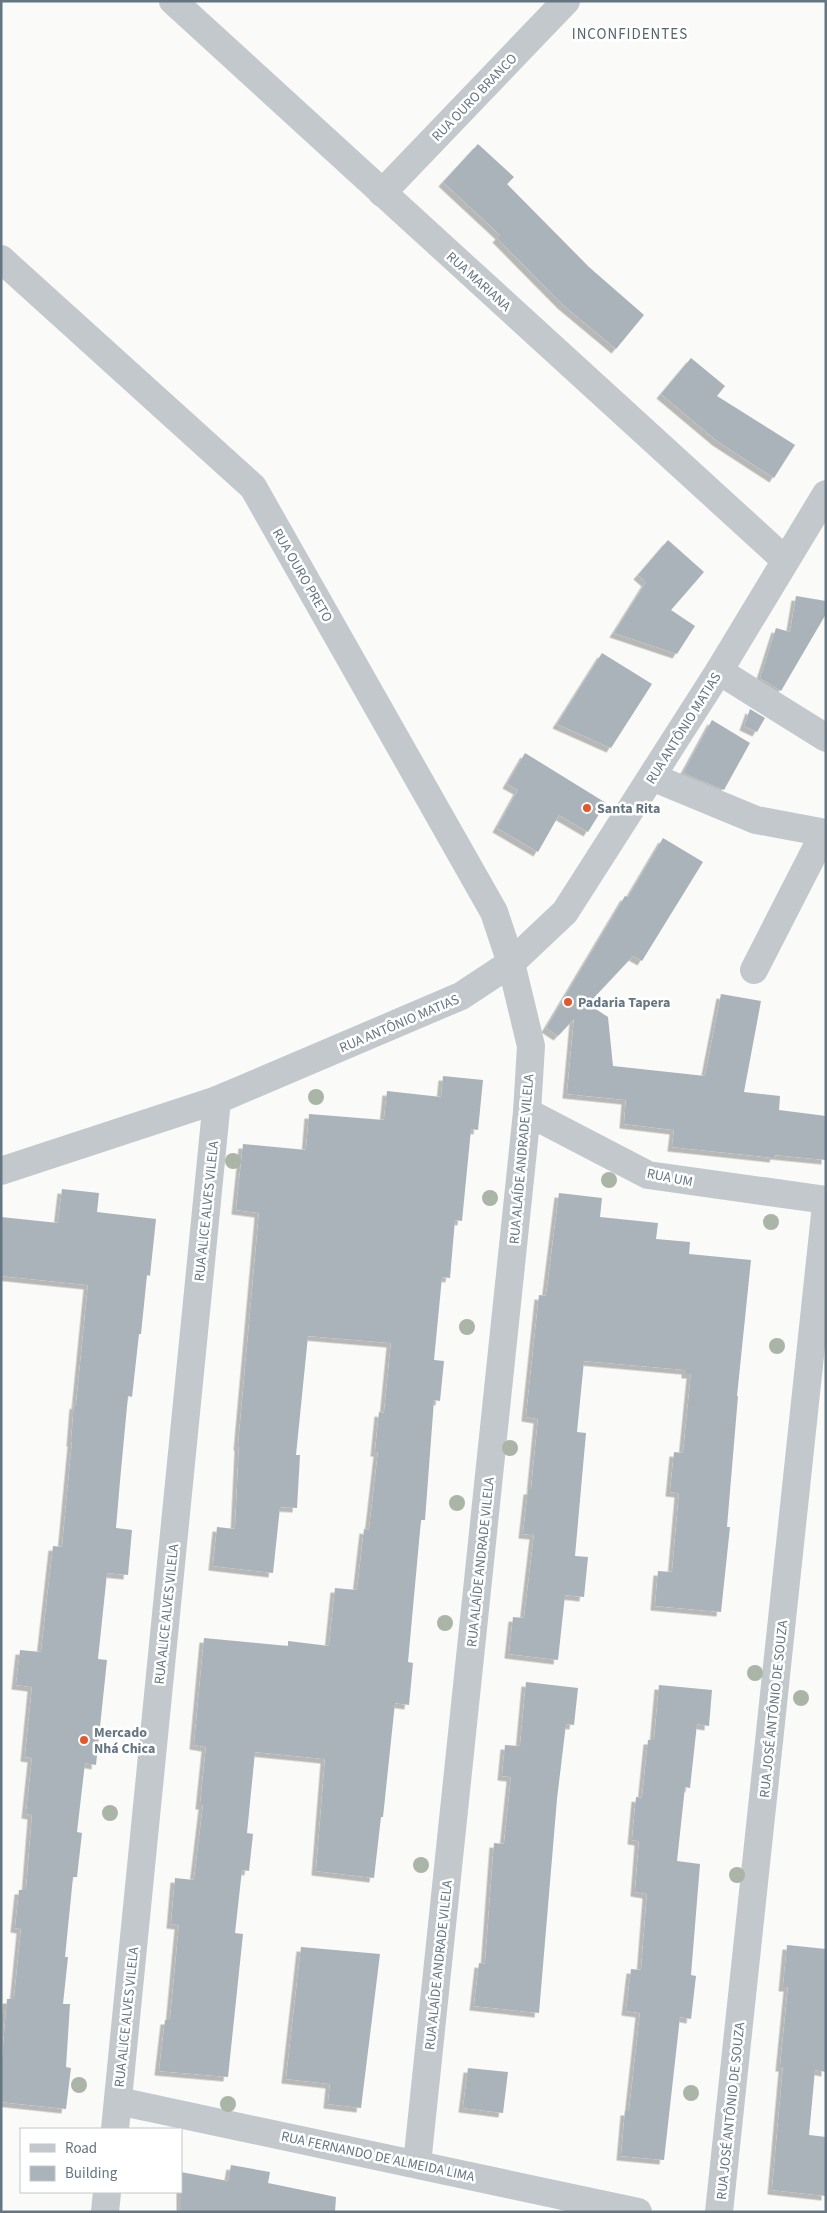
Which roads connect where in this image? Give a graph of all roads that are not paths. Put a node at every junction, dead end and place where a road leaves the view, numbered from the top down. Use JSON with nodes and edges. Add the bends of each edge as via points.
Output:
{"nodes":[{"id":1,"x":172,"y":1,"type":"edge"},
{"id":2,"x":566,"y":1,"type":"edge"},
{"id":3,"x":382,"y":194,"type":"junction"},
{"id":4,"x":1,"y":259,"type":"edge"},
{"id":5,"x":826,"y":494,"type":"edge"},
{"id":6,"x":785,"y":560,"type":"junction"},
{"id":7,"x":719,"y":671,"type":"junction"},
{"id":8,"x":826,"y":738,"type":"edge"},
{"id":9,"x":652,"y":777,"type":"junction"},
{"id":10,"x":825,"y":833,"type":"edge"},
{"id":11,"x":511,"y":963,"type":"junction"},
{"id":12,"x":754,"y":970,"type":"dead end"},
{"id":13,"x":217,"y":1100,"type":"junction"},
{"id":14,"x":527,"y":1112,"type":"junction"},
{"id":15,"x":1,"y":1171,"type":"edge"},
{"id":16,"x":826,"y":1200,"type":"edge"},
{"id":17,"x":826,"y":1206,"type":"edge"},
{"id":18,"x":118,"y":2101,"type":"junction"},
{"id":19,"x":115,"y":2128,"type":"edge"},
{"id":20,"x":417,"y":2164,"type":"junction"},
{"id":21,"x":107,"y":2193,"type":"edge"},
{"id":22,"x":105,"y":2212,"type":"edge"},
{"id":23,"x":638,"y":2212,"type":"edge"},
{"id":24,"x":720,"y":2212,"type":"edge"}],
"edges":[{"from":1,"to":3,"type":"street","name":"RUA MARIANA"},
{"from":2,"to":3,"type":"street","name":"RUA OURO BRANCO"},
{"from":3,"to":6,"type":"street","name":"RUA MARIANA"},
{"from":4,"to":11,"type":"street","name":"RUA OURO PRETO","via":[[253,487],[494,912]]},
{"from":5,"to":6,"type":"street","name":"RUA ANTÔNIO MATIAS"},
{"from":6,"to":7,"type":"street","name":"RUA ANTÔNIO MATIAS"},
{"from":7,"to":8,"type":"street"},
{"from":7,"to":9,"type":"street","name":"RUA ANTÔNIO MATIAS"},
{"from":9,"to":10,"type":"street","via":[[756,820]]},
{"from":9,"to":11,"type":"street","name":"RUA ANTÔNIO MATIAS","via":[[566,912]]},
{"from":10,"to":12,"type":"street"},
{"from":11,"to":13,"type":"street","name":"RUA ANTÔNIO MATIAS","via":[[461,996]]},
{"from":11,"to":14,"type":"street","name":"RUA ALAÍDE ANDRADE VILELA","via":[[531,1046]]},
{"from":13,"to":15,"type":"street","name":"RUA ANTÔNIO MATIAS"},
{"from":13,"to":18,"type":"street","name":"RUA ALICE ALVES VILELA"},
{"from":14,"to":16,"type":"street","name":"RUA UM","via":[[648,1175]]},
{"from":14,"to":20,"type":"street","name":"RUA ALAÍDE ANDRADE VILELA"},
{"from":17,"to":24,"type":"street","name":"RUA JOSÉ ANTÔNIO DE SOUZA"},
{"from":18,"to":19,"type":"street","name":"RUA ALICE ALVES VILELA"},
{"from":18,"to":20,"type":"street","name":"RUA FERNANDO DE ALMEIDA LIMA"},
{"from":20,"to":23,"type":"street","name":"RUA FERNANDO DE ALMEIDA LIMA"},
{"from":21,"to":22,"type":"street"}]}
